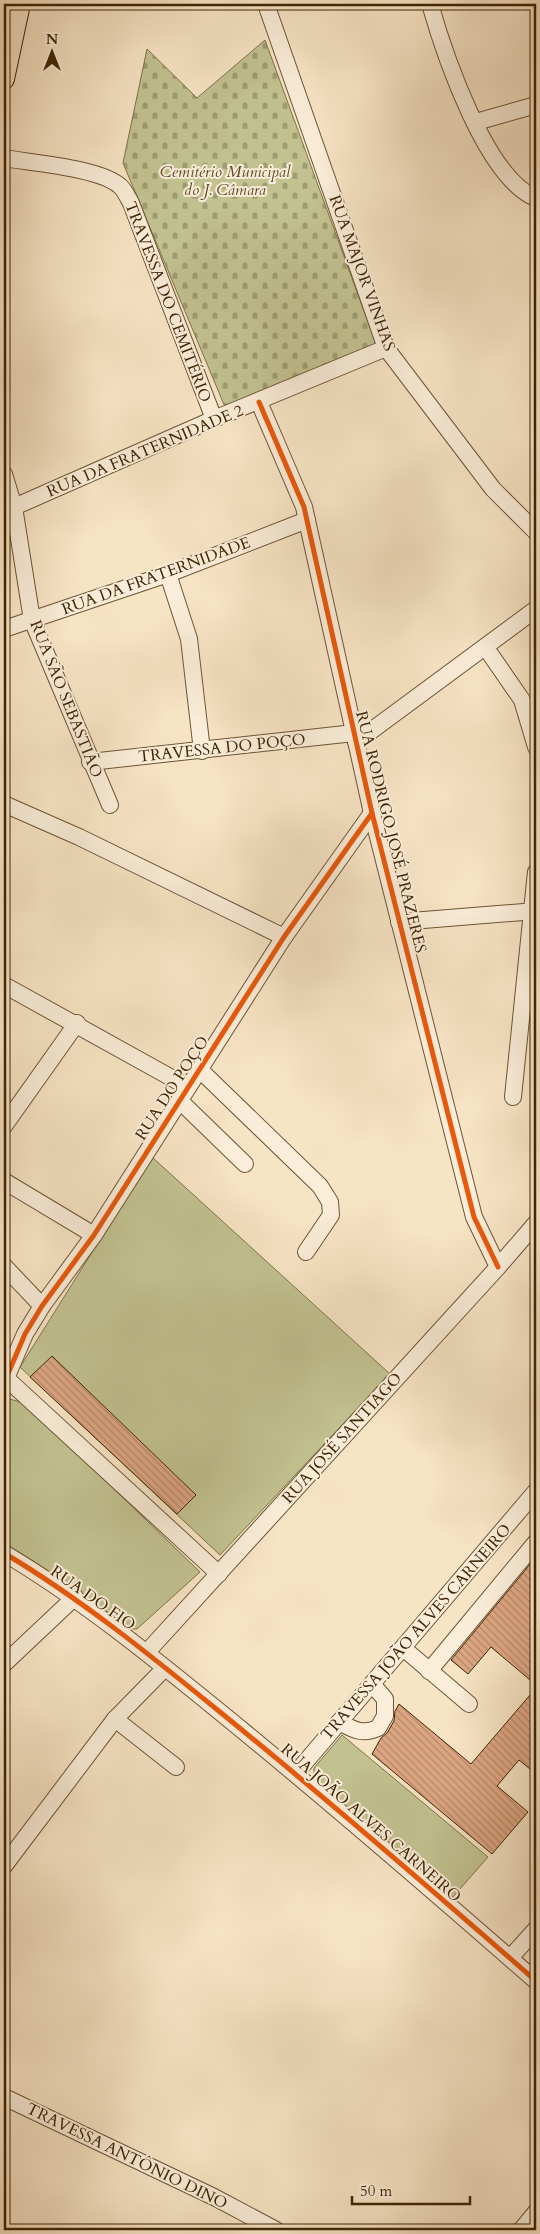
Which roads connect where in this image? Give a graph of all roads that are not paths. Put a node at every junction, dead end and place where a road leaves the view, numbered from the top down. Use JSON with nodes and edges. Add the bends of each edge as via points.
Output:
{"nodes":[{"id":1,"x":20,"y":4,"type":"edge"},
{"id":2,"x":266,"y":4,"type":"edge"},
{"id":3,"x":430,"y":4,"type":"edge"},
{"id":4,"x":4,"y":79,"type":"edge"},
{"id":5,"x":536,"y":105,"type":"edge"},
{"id":6,"x":476,"y":122,"type":"junction"},
{"id":7,"x":4,"y":158,"type":"edge"},
{"id":8,"x":536,"y":198,"type":"edge"},
{"id":9,"x":386,"y":348,"type":"junction"},
{"id":10,"x":259,"y":402,"type":"junction"},
{"id":11,"x":214,"y":419,"type":"junction"},
{"id":12,"x":4,"y":474,"type":"edge"},
{"id":13,"x":14,"y":507,"type":"junction"},
{"id":14,"x":307,"y":520,"type":"junction"},
{"id":15,"x":536,"y":532,"type":"edge"},
{"id":16,"x":168,"y":574,"type":"junction"},
{"id":17,"x":536,"y":610,"type":"edge"},
{"id":18,"x":32,"y":620,"type":"junction"},
{"id":19,"x":4,"y":629,"type":"edge"},
{"id":20,"x":486,"y":648,"type":"junction"},
{"id":21,"x":355,"y":737,"type":"junction"},
{"id":22,"x":536,"y":747,"type":"edge"},
{"id":23,"x":202,"y":751,"type":"junction"},
{"id":24,"x":90,"y":762,"type":"junction"},
{"id":25,"x":4,"y":804,"type":"edge"},
{"id":26,"x":110,"y":806,"type":"dead end"},
{"id":27,"x":372,"y":813,"type":"junction"},
{"id":28,"x":536,"y":872,"type":"edge"},
{"id":29,"x":534,"y":911,"type":"edge"},
{"id":30,"x":399,"y":922,"type":"junction"},
{"id":31,"x":284,"y":937,"type":"junction"},
{"id":32,"x":4,"y":985,"type":"edge"},
{"id":33,"x":77,"y":1023,"type":"junction"},
{"id":34,"x":199,"y":1069,"type":"junction"},
{"id":35,"x":183,"y":1094,"type":"junction"},
{"id":36,"x":513,"y":1097,"type":"dead end"},
{"id":37,"x":4,"y":1126,"type":"edge"},
{"id":38,"x":246,"y":1164,"type":"dead end"},
{"id":39,"x":4,"y":1181,"type":"edge"},
{"id":40,"x":536,"y":1223,"type":"edge"},
{"id":41,"x":94,"y":1235,"type":"junction"},
{"id":42,"x":306,"y":1252,"type":"dead end"},
{"id":43,"x":4,"y":1266,"type":"edge"},
{"id":44,"x":498,"y":1267,"type":"junction"},
{"id":45,"x":42,"y":1306,"type":"junction"},
{"id":46,"x":5,"y":1380,"type":"edge"},
{"id":47,"x":534,"y":1499,"type":"edge"},
{"id":48,"x":536,"y":1542,"type":"edge"},
{"id":49,"x":4,"y":1553,"type":"edge"},
{"id":50,"x":219,"y":1574,"type":"junction"},
{"id":51,"x":75,"y":1598,"type":"junction"},
{"id":52,"x":403,"y":1648,"type":"junction"},
{"id":53,"x":147,"y":1652,"type":"junction"},
{"id":54,"x":4,"y":1664,"type":"edge"},
{"id":55,"x":165,"y":1668,"type":"junction"},
{"id":56,"x":429,"y":1671,"type":"junction"},
{"id":57,"x":372,"y":1684,"type":"junction"},
{"id":58,"x":469,"y":1704,"type":"dead end"},
{"id":59,"x":115,"y":1719,"type":"junction"},
{"id":60,"x":339,"y":1722,"type":"junction"},
{"id":61,"x":176,"y":1767,"type":"dead end"},
{"id":62,"x":296,"y":1773,"type":"junction"},
{"id":63,"x":4,"y":1866,"type":"edge"},
{"id":64,"x":536,"y":1929,"type":"edge"},
{"id":65,"x":510,"y":1958,"type":"junction"},
{"id":66,"x":536,"y":1981,"type":"edge"},
{"id":67,"x":4,"y":2097,"type":"edge"},
{"id":68,"x":536,"y":2212,"type":"edge"},
{"id":69,"x":276,"y":2230,"type":"edge"},
{"id":70,"x":521,"y":2230,"type":"edge"}],
"edges":[{"from":1,"to":4,"type":"main road"},
{"from":2,"to":9,"type":"street","name":"RUA MAJOR VINHAS"},
{"from":3,"to":6,"type":"street","via":[[452,72]]},
{"from":5,"to":6,"type":"street"},
{"from":6,"to":8,"type":"street","via":[[503,172],[526,194]]},
{"from":7,"to":11,"type":"street","name":"TRAVESSA DO CEMITÉRIO","via":[[88,172],[109,178],[121,187],[132,203]]},
{"from":9,"to":10,"type":"street","name":"RUA DA FRATERNIDADE 2"},
{"from":9,"to":15,"type":"street","name":"RUA MAJOR VINHAS","via":[[493,489]]},
{"from":10,"to":11,"type":"street","name":"RUA DA FRATERNIDADE 2"},
{"from":10,"to":14,"type":"street","name":"RUA RODRIGO JOSÉ PRAZERES","via":[[295,482]]},
{"from":11,"to":13,"type":"street","name":"RUA DA FRATERNIDADE 2"},
{"from":12,"to":13,"type":"street","name":"RUA SÃO SEBASTIÃO"},
{"from":13,"to":18,"type":"street","name":"RUA SÃO SEBASTIÃO"},
{"from":14,"to":16,"type":"street","name":"RUA DA FRATERNIDADE"},
{"from":14,"to":21,"type":"street","name":"RUA RODRIGO JOSÉ PRAZERES"},
{"from":16,"to":18,"type":"street","name":"RUA DA FRATERNIDADE"},
{"from":16,"to":23,"type":"street","via":[[189,639]]},
{"from":17,"to":20,"type":"street","name":"TRAVESSA DO POÇO"},
{"from":18,"to":19,"type":"street","name":"RUA DA FRATERNIDADE"},
{"from":18,"to":24,"type":"street","name":"RUA SÃO SEBASTIÃO"},
{"from":20,"to":21,"type":"street","name":"TRAVESSA DO POÇO"},
{"from":20,"to":22,"type":"street","via":[[522,700]]},
{"from":21,"to":23,"type":"street","name":"TRAVESSA DO POÇO"},
{"from":21,"to":27,"type":"street","name":"RUA RODRIGO JOSÉ PRAZERES"},
{"from":23,"to":24,"type":"street","name":"TRAVESSA DO POÇO"},
{"from":24,"to":26,"type":"street","name":"RUA SÃO SEBASTIÃO"},
{"from":25,"to":31,"type":"street"},
{"from":27,"to":30,"type":"street","name":"RUA RODRIGO JOSÉ PRAZERES"},
{"from":27,"to":31,"type":"street","name":"RUA DO POÇO"},
{"from":28,"to":29,"type":"street"},
{"from":29,"to":30,"type":"street"},
{"from":29,"to":36,"type":"street"},
{"from":30,"to":44,"type":"street","name":"RUA RODRIGO JOSÉ PRAZERES","via":[[474,1217]]},
{"from":31,"to":34,"type":"street","name":"RUA DO POÇO"},
{"from":32,"to":33,"type":"street"},
{"from":33,"to":35,"type":"street"},
{"from":33,"to":37,"type":"street"},
{"from":34,"to":35,"type":"street","name":"RUA DO POÇO"},
{"from":34,"to":42,"type":"street","via":[[320,1186],[330,1202],[331,1215]]},
{"from":35,"to":38,"type":"street"},
{"from":35,"to":41,"type":"street","name":"RUA DO POÇO"},
{"from":39,"to":41,"type":"street"},
{"from":40,"to":44,"type":"street","name":"RUA JOSÉ SANTIAGO"},
{"from":41,"to":45,"type":"street","name":"RUA DO POÇO"},
{"from":43,"to":45,"type":"street"},
{"from":44,"to":50,"type":"street","name":"RUA JOSÉ SANTIAGO"},
{"from":45,"to":46,"type":"street","name":"RUA DO POÇO","via":[[25,1334]]},
{"from":46,"to":50,"type":"street"},
{"from":47,"to":52,"type":"street","name":"TRAVESSA JOÃO ALVES CARNEIRO"},
{"from":48,"to":56,"type":"street"},
{"from":49,"to":51,"type":"street","name":"RUA DO FIO"},
{"from":50,"to":53,"type":"street","name":"RUA JOSÉ SANTIAGO"},
{"from":51,"to":53,"type":"street","name":"RUA DO FIO"},
{"from":51,"to":54,"type":"street"},
{"from":52,"to":56,"type":"street"},
{"from":52,"to":57,"type":"street","name":"TRAVESSA JOÃO ALVES CARNEIRO"},
{"from":53,"to":55,"type":"street","name":"RUA DO FIO"},
{"from":55,"to":59,"type":"street"},
{"from":55,"to":62,"type":"street","name":"RUA JOÃO ALVES CARNEIRO"},
{"from":56,"to":58,"type":"street"},
{"from":57,"to":60,"type":"street","name":"TRAVESSA JOÃO ALVES CARNEIRO"},
{"from":57,"to":60,"type":"street","via":[[385,1699],[385,1716],[378,1728],[363,1733]]},
{"from":59,"to":61,"type":"street"},
{"from":59,"to":63,"type":"street"},
{"from":60,"to":62,"type":"street","name":"TRAVESSA JOÃO ALVES CARNEIRO"},
{"from":62,"to":65,"type":"street","name":"RUA JOÃO ALVES CARNEIRO"},
{"from":64,"to":65,"type":"street"},
{"from":65,"to":66,"type":"street","name":"RUA JOÃO ALVES CARNEIRO"},
{"from":67,"to":69,"type":"street","name":"TRAVESSA ANTÔNIO DINO"},
{"from":68,"to":70,"type":"street"}]}
